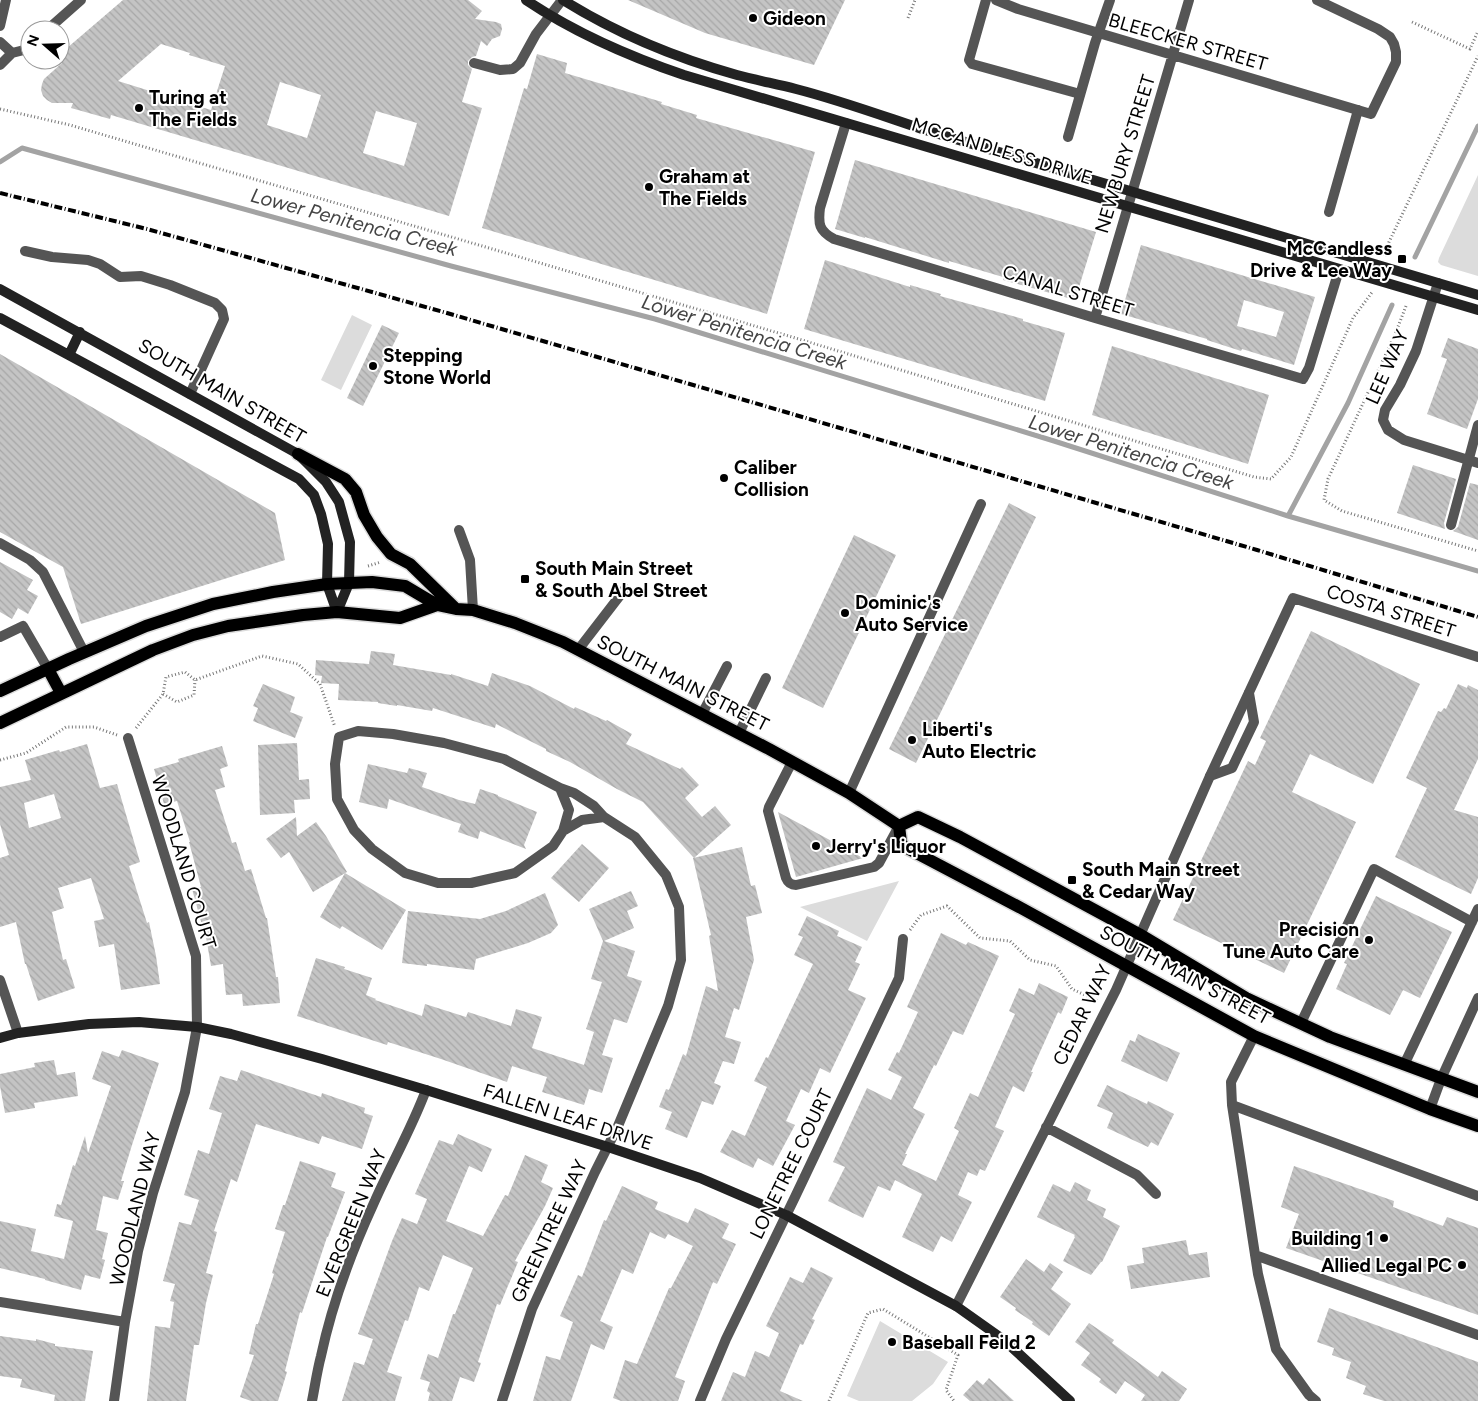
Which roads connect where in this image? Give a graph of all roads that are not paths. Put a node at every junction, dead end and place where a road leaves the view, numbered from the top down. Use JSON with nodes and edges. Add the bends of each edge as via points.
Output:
{"nodes":[{"id":1,"x":6,"y":0,"type":"edge"},
{"id":2,"x":81,"y":0,"type":"edge"},
{"id":3,"x":526,"y":0,"type":"edge"},
{"id":4,"x":562,"y":0,"type":"edge"},
{"id":5,"x":986,"y":0,"type":"edge"},
{"id":6,"x":996,"y":0,"type":"edge"},
{"id":7,"x":1110,"y":0,"type":"edge"},
{"id":8,"x":1189,"y":0,"type":"edge"},
{"id":9,"x":1317,"y":0,"type":"edge"},
{"id":10,"x":550,"y":15,"type":"junction"},
{"id":11,"x":58,"y":20,"type":"edge"},
{"id":12,"x":0,"y":26,"type":"edge"},
{"id":13,"x":0,"y":30,"type":"edge"},
{"id":14,"x":1099,"y":34,"type":"junction"},
{"id":15,"x":0,"y":42,"type":"edge"},
{"id":16,"x":20,"y":51,"type":"edge"},
{"id":17,"x":12,"y":53,"type":"junction"},
{"id":18,"x":1173,"y":55,"type":"junction"},
{"id":19,"x":474,"y":63,"type":"dead end"},
{"id":20,"x":0,"y":65,"type":"edge"},
{"id":21,"x":1080,"y":94,"type":"junction"},
{"id":22,"x":1358,"y":110,"type":"junction"},
{"id":23,"x":846,"y":123,"type":"junction"},
{"id":24,"x":1068,"y":137,"type":"dead end"},
{"id":25,"x":1132,"y":192,"type":"junction"},
{"id":26,"x":1128,"y":206,"type":"junction"},
{"id":27,"x":1329,"y":212,"type":"dead end"},
{"id":28,"x":25,"y":252,"type":"dead end"},
{"id":29,"x":1339,"y":270,"type":"junction"},
{"id":30,"x":1438,"y":283,"type":"junction"},
{"id":31,"x":0,"y":289,"type":"edge"},
{"id":32,"x":1478,"y":295,"type":"edge"},
{"id":33,"x":1433,"y":297,"type":"junction"},
{"id":34,"x":1478,"y":310,"type":"edge"},
{"id":35,"x":0,"y":318,"type":"edge"},
{"id":36,"x":1095,"y":318,"type":"junction"},
{"id":37,"x":80,"y":332,"type":"junction"},
{"id":38,"x":69,"y":355,"type":"junction"},
{"id":39,"x":190,"y":394,"type":"junction"},
{"id":40,"x":1478,"y":425,"type":"edge"},
{"id":41,"x":298,"y":454,"type":"junction"},
{"id":42,"x":1473,"y":461,"type":"edge"},
{"id":43,"x":980,"y":504,"type":"dead end"},
{"id":44,"x":1451,"y":525,"type":"dead end"},
{"id":45,"x":459,"y":530,"type":"dead end"},
{"id":46,"x":0,"y":543,"type":"edge"},
{"id":47,"x":348,"y":583,"type":"junction"},
{"id":48,"x":327,"y":584,"type":"junction"},
{"id":49,"x":625,"y":589,"type":"dead end"},
{"id":50,"x":1293,"y":598,"type":"joint"},
{"id":51,"x":437,"y":604,"type":"junction"},
{"id":52,"x":456,"y":609,"type":"junction"},
{"id":53,"x":473,"y":610,"type":"junction"},
{"id":54,"x":337,"y":612,"type":"junction"},
{"id":55,"x":0,"y":637,"type":"edge"},
{"id":56,"x":578,"y":650,"type":"junction"},
{"id":57,"x":84,"y":652,"type":"junction"},
{"id":58,"x":1478,"y":657,"type":"edge"},
{"id":59,"x":727,"y":666,"type":"dead end"},
{"id":60,"x":48,"y":668,"type":"junction"},
{"id":61,"x":766,"y":678,"type":"dead end"},
{"id":62,"x":0,"y":691,"type":"edge"},
{"id":63,"x":61,"y":693,"type":"junction"},
{"id":64,"x":1249,"y":693,"type":"junction"},
{"id":65,"x":702,"y":714,"type":"junction"},
{"id":66,"x":0,"y":723,"type":"edge"},
{"id":67,"x":739,"y":733,"type":"junction"},
{"id":68,"x":128,"y":738,"type":"road end"},
{"id":69,"x":792,"y":762,"type":"junction"},
{"id":70,"x":1210,"y":776,"type":"junction"},
{"id":71,"x":560,"y":788,"type":"junction"},
{"id":72,"x":849,"y":793,"type":"junction"},
{"id":73,"x":604,"y":817,"type":"junction"},
{"id":74,"x":899,"y":826,"type":"junction"},
{"id":75,"x":563,"y":831,"type":"junction"},
{"id":76,"x":1478,"y":909,"type":"edge"},
{"id":77,"x":1472,"y":922,"type":"junction"},
{"id":78,"x":1139,"y":934,"type":"junction"},
{"id":79,"x":903,"y":939,"type":"road end"},
{"id":80,"x":1126,"y":965,"type":"junction"},
{"id":81,"x":0,"y":980,"type":"edge"},
{"id":82,"x":1478,"y":998,"type":"edge"},
{"id":83,"x":1302,"y":1023,"type":"junction"},
{"id":84,"x":197,"y":1027,"type":"junction"},
{"id":85,"x":18,"y":1033,"type":"junction"},
{"id":86,"x":1254,"y":1036,"type":"junction"},
{"id":87,"x":0,"y":1038,"type":"edge"},
{"id":88,"x":1404,"y":1065,"type":"junction"},
{"id":89,"x":1441,"y":1079,"type":"junction"},
{"id":90,"x":426,"y":1090,"type":"junction"},
{"id":91,"x":1478,"y":1092,"type":"edge"},
{"id":92,"x":1232,"y":1105,"type":"junction"},
{"id":93,"x":1430,"y":1109,"type":"junction"},
{"id":94,"x":1478,"y":1126,"type":"edge"},
{"id":95,"x":1046,"y":1127,"type":"junction"},
{"id":96,"x":608,"y":1147,"type":"junction"},
{"id":97,"x":1156,"y":1194,"type":"dead end"},
{"id":98,"x":1478,"y":1196,"type":"edge"},
{"id":99,"x":786,"y":1216,"type":"junction"},
{"id":100,"x":1255,"y":1255,"type":"junction"},
{"id":101,"x":0,"y":1302,"type":"edge"},
{"id":102,"x":956,"y":1306,"type":"junction"},
{"id":103,"x":125,"y":1322,"type":"junction"},
{"id":104,"x":1478,"y":1335,"type":"edge"},
{"id":105,"x":114,"y":1401,"type":"edge"},
{"id":106,"x":312,"y":1401,"type":"edge"},
{"id":107,"x":502,"y":1401,"type":"edge"},
{"id":108,"x":700,"y":1401,"type":"edge"},
{"id":109,"x":1070,"y":1401,"type":"edge"},
{"id":110,"x":1316,"y":1401,"type":"edge"}],
"edges":[{"from":1,"to":12,"type":"street"},
{"from":2,"to":11,"type":"street"},
{"from":3,"to":10,"type":"main road","name":"MCCANDLESS DRIVE"},
{"from":4,"to":10,"type":"street"},
{"from":4,"to":25,"type":"main road","name":"MCCANDLESS DRIVE","via":[[618,30],[691,60]]},
{"from":5,"to":21,"type":"street","via":[[969,60],[972,64]]},
{"from":6,"to":14,"type":"street","name":"BLEECKER STREET"},
{"from":7,"to":14,"type":"street"},
{"from":8,"to":18,"type":"street","name":"NEWBURY STREET"},
{"from":9,"to":22,"type":"street","name":"BLEECKER STREET","via":[[1378,29],[1394,44],[1396,62],[1371,114]]},
{"from":10,"to":19,"type":"street","via":[[520,63],[513,68],[500,70]]},
{"from":10,"to":23,"type":"main road","name":"MCCANDLESS DRIVE","via":[[649,63]]},
{"from":13,"to":15,"type":"street"},
{"from":14,"to":18,"type":"street","name":"BLEECKER STREET"},
{"from":14,"to":21,"type":"street"},
{"from":15,"to":17,"type":"street"},
{"from":16,"to":17,"type":"street"},
{"from":17,"to":20,"type":"street"},
{"from":18,"to":22,"type":"street","name":"BLEECKER STREET"},
{"from":18,"to":25,"type":"street","name":"NEWBURY STREET"},
{"from":21,"to":24,"type":"street"},
{"from":22,"to":27,"type":"street"},
{"from":23,"to":26,"type":"main road","name":"MCCANDLESS DRIVE"},
{"from":23,"to":36,"type":"street","name":"CANAL STREET","via":[[820,208],[820,228],[826,235]]},
{"from":25,"to":26,"type":"street","name":"NEWBURY STREET"},
{"from":25,"to":30,"type":"main road","name":"MCCANDLESS DRIVE"},
{"from":26,"to":29,"type":"main road","name":"MCCANDLESS DRIVE"},
{"from":26,"to":36,"type":"street","name":"NEWBURY STREET"},
{"from":28,"to":39,"type":"street","via":[[88,260],[120,278],[141,276],[214,303],[222,310],[224,318]]},
{"from":29,"to":33,"type":"main road","name":"MCCANDLESS DRIVE"},
{"from":29,"to":36,"type":"street","name":"CANAL STREET","via":[[1303,379]]},
{"from":30,"to":32,"type":"main road","name":"MCCANDLESS DRIVE"},
{"from":30,"to":33,"type":"street","name":"LEE WAY"},
{"from":31,"to":37,"type":"main road","name":"SOUTH MAIN STREET"},
{"from":33,"to":34,"type":"main road","name":"MCCANDLESS DRIVE"},
{"from":33,"to":42,"type":"street","name":"LEE WAY","via":[[1416,351],[1385,410],[1383,420],[1388,430],[1404,440]]},
{"from":35,"to":38,"type":"main road","name":"SOUTH MAIN STREET"},
{"from":37,"to":38,"type":"main road"},
{"from":37,"to":39,"type":"main road","name":"SOUTH MAIN STREET"},
{"from":38,"to":48,"type":"main road","name":"SOUTH MAIN STREET","via":[[299,479],[314,495],[321,514],[328,544]]},
{"from":39,"to":41,"type":"main road","name":"SOUTH MAIN STREET"},
{"from":40,"to":42,"type":"street"},
{"from":41,"to":47,"type":"main road","name":"SOUTH MAIN STREET","via":[[326,482],[339,502],[350,542]]},
{"from":41,"to":52,"type":"main road","via":[[345,479],[356,492],[377,537],[391,554],[410,564]]},
{"from":42,"to":44,"type":"street"},
{"from":43,"to":72,"type":"street"},
{"from":45,"to":53,"type":"street","via":[[470,560]]},
{"from":46,"to":57,"type":"street","via":[[30,560],[43,572]]},
{"from":47,"to":48,"type":"main road"},
{"from":47,"to":51,"type":"main road","name":"SOUTH MAIN STREET","via":[[405,586]]},
{"from":47,"to":54,"type":"main road","name":"SOUTH MAIN STREET"},
{"from":48,"to":54,"type":"main road","name":"SOUTH MAIN STREET"},
{"from":48,"to":57,"type":"main road","via":[[213,604],[146,626]]},
{"from":49,"to":56,"type":"street"},
{"from":50,"to":58,"type":"street","name":"COSTA STREET"},
{"from":50,"to":64,"type":"street","name":"CEDAR WAY"},
{"from":51,"to":52,"type":"main road","name":"SOUTH MAIN STREET"},
{"from":51,"to":54,"type":"main road","via":[[400,618]]},
{"from":52,"to":53,"type":"main road","name":"SOUTH MAIN STREET"},
{"from":53,"to":56,"type":"main road","name":"SOUTH MAIN STREET"},
{"from":54,"to":63,"type":"main road","via":[[228,626],[193,635]]},
{"from":55,"to":60,"type":"street","via":[[23,626]]},
{"from":56,"to":65,"type":"main road","name":"SOUTH MAIN STREET"},
{"from":57,"to":60,"type":"main road"},
{"from":59,"to":65,"type":"street"},
{"from":60,"to":62,"type":"main road"},
{"from":60,"to":63,"type":"main road"},
{"from":61,"to":67,"type":"street"},
{"from":63,"to":66,"type":"main road"},
{"from":64,"to":70,"type":"street","name":"CEDAR WAY"},
{"from":64,"to":70,"type":"street","via":[[1254,722],[1232,768]]},
{"from":65,"to":67,"type":"main road","name":"SOUTH MAIN STREET"},
{"from":67,"to":69,"type":"main road","name":"SOUTH MAIN STREET"},
{"from":68,"to":84,"type":"street","name":"WOODLAND COURT","via":[[196,956]]},
{"from":69,"to":72,"type":"main road","name":"SOUTH MAIN STREET"},
{"from":69,"to":74,"type":"street","via":[[768,811],[786,878],[792,885],[874,867]]},
{"from":70,"to":78,"type":"street","name":"CEDAR WAY"},
{"from":71,"to":73,"type":"street","name":"GREENTREE WAY","via":[[594,806]]},
{"from":71,"to":75,"type":"street","via":[[569,810]]},
{"from":71,"to":75,"type":"street","name":"GREENTREE WAY","via":[[504,759],[444,743],[358,731],[339,737],[335,764],[337,799],[354,830],[372,849],[405,874],[438,883],[471,883],[515,873],[553,846]]},
{"from":72,"to":74,"type":"main road","name":"SOUTH MAIN STREET"},
{"from":73,"to":75,"type":"street","via":[[582,820]]},
{"from":73,"to":96,"type":"street","name":"GREENTREE WAY","via":[[635,837],[666,875],[679,907],[681,960],[668,1006]]},
{"from":74,"to":78,"type":"main road","name":"SOUTH MAIN STREET","via":[[918,817]]},
{"from":74,"to":80,"type":"main road","name":"SOUTH MAIN STREET","via":[[904,846]]},
{"from":76,"to":77,"type":"street"},
{"from":77,"to":83,"type":"street","via":[[1374,869]]},
{"from":77,"to":88,"type":"street"},
{"from":78,"to":80,"type":"street","name":"CEDAR WAY"},
{"from":78,"to":83,"type":"main road","name":"SOUTH MAIN STREET","via":[[1246,998]]},
{"from":79,"to":99,"type":"street","name":"LONETREE COURT","via":[[899,978]]},
{"from":80,"to":86,"type":"main road","name":"SOUTH MAIN STREET"},
{"from":80,"to":95,"type":"street","name":"CEDAR WAY"},
{"from":81,"to":85,"type":"street"},
{"from":82,"to":89,"type":"street"},
{"from":83,"to":88,"type":"main road","name":"SOUTH MAIN STREET"},
{"from":84,"to":85,"type":"main road","name":"FALLEN LEAF DRIVE","via":[[139,1022],[89,1024]]},
{"from":84,"to":90,"type":"main road","name":"FALLEN LEAF DRIVE"},
{"from":84,"to":103,"type":"street","name":"WOODLAND WAY","via":[[185,1092],[138,1251]]},
{"from":85,"to":87,"type":"main road","name":"FALLEN LEAF DRIVE"},
{"from":86,"to":92,"type":"street","via":[[1231,1082]]},
{"from":86,"to":93,"type":"main road","name":"SOUTH MAIN STREET"},
{"from":88,"to":89,"type":"main road","name":"SOUTH MAIN STREET"},
{"from":89,"to":91,"type":"main road","name":"SOUTH MAIN STREET"},
{"from":89,"to":93,"type":"street"},
{"from":90,"to":96,"type":"main road","name":"FALLEN LEAF DRIVE"},
{"from":90,"to":106,"type":"street","name":"EVERGREEN WAY","via":[[373,1204],[344,1277],[321,1355]]},
{"from":92,"to":98,"type":"street"},
{"from":92,"to":100,"type":"street"},
{"from":93,"to":94,"type":"main road","name":"SOUTH MAIN STREET"},
{"from":95,"to":97,"type":"street","via":[[1137,1175]]},
{"from":95,"to":102,"type":"street","name":"CEDAR WAY"},
{"from":96,"to":99,"type":"main road","name":"FALLEN LEAF DRIVE","via":[[700,1178]]},
{"from":96,"to":107,"type":"street","name":"GREENTREE WAY","via":[[532,1309]]},
{"from":99,"to":102,"type":"main road","name":"FALLEN LEAF DRIVE"},
{"from":99,"to":108,"type":"street","name":"LONETREE COURT","via":[[726,1339]]},
{"from":100,"to":104,"type":"street"},
{"from":100,"to":110,"type":"street","via":[[1276,1349]]},
{"from":101,"to":103,"type":"street"},
{"from":102,"to":109,"type":"main road","name":"FALLEN LEAF DRIVE","via":[[1004,1340]]},
{"from":103,"to":105,"type":"street","name":"WOODLAND WAY"}]}
